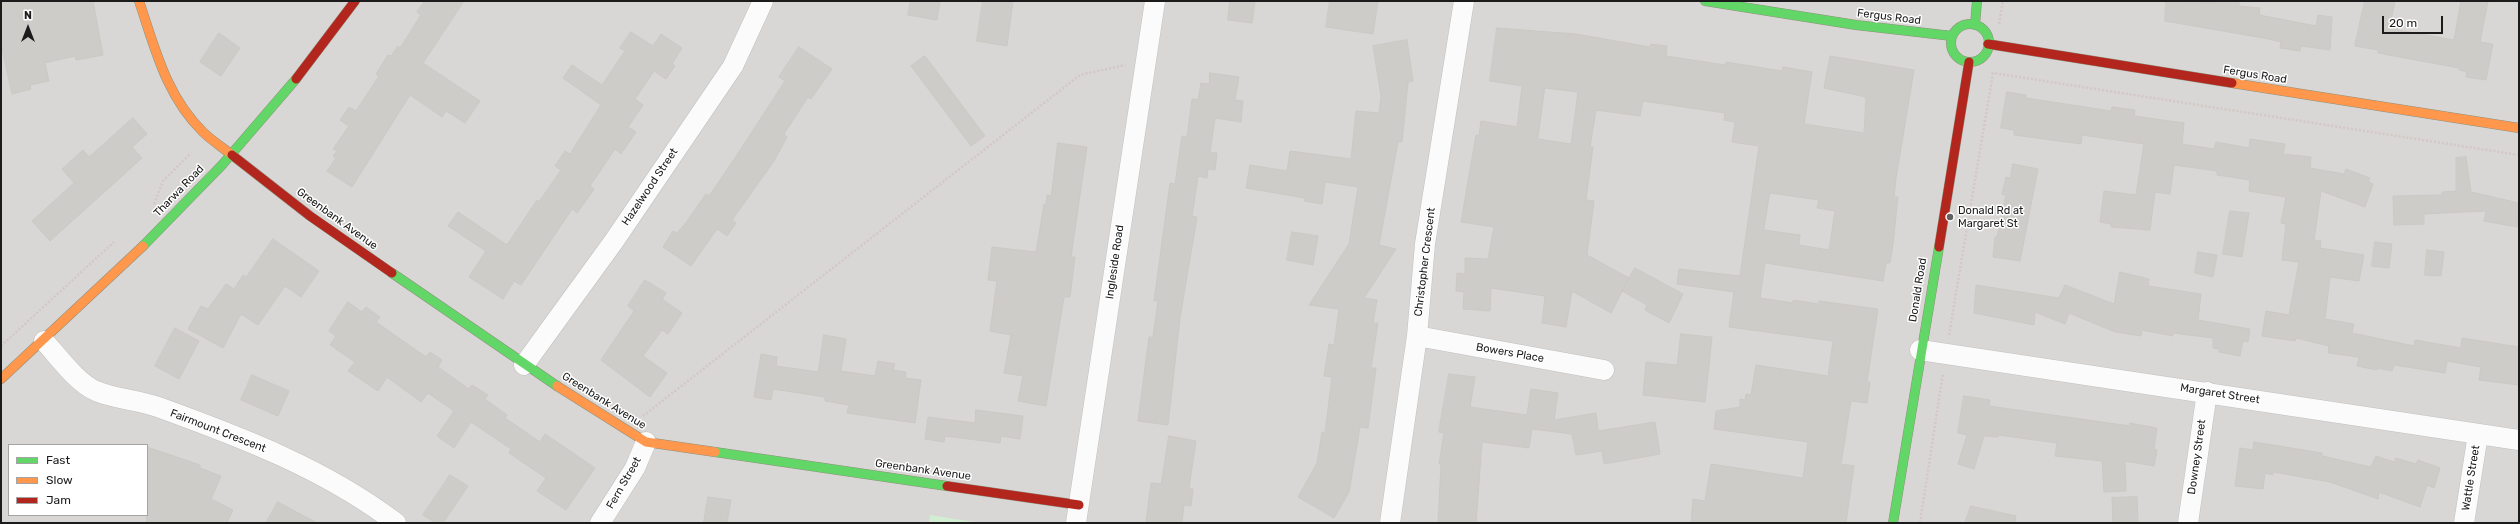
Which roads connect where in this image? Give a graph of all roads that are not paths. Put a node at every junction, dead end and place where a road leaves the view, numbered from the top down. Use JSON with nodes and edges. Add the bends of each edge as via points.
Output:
{"nodes":[{"id":1,"x":139,"y":1,"type":"edge"},
{"id":2,"x":355,"y":1,"type":"edge"},
{"id":3,"x":763,"y":1,"type":"edge"},
{"id":4,"x":1156,"y":1,"type":"edge"},
{"id":5,"x":1464,"y":1,"type":"edge"},
{"id":6,"x":1705,"y":1,"type":"edge"},
{"id":7,"x":1977,"y":1,"type":"edge"},
{"id":8,"x":1975,"y":25,"type":"junction"},
{"id":9,"x":1952,"y":36,"type":"junction"},
{"id":10,"x":1988,"y":44,"type":"junction"},
{"id":11,"x":1969,"y":62,"type":"junction"},
{"id":12,"x":2519,"y":128,"type":"edge"},
{"id":13,"x":231,"y":155,"type":"junction"},
{"id":14,"x":1417,"y":336,"type":"junction"},
{"id":15,"x":44,"y":341,"type":"junction"},
{"id":16,"x":1920,"y":350,"type":"junction"},
{"id":17,"x":524,"y":365,"type":"junction"},
{"id":18,"x":1604,"y":370,"type":"dead end"},
{"id":19,"x":1,"y":379,"type":"edge"},
{"id":20,"x":2207,"y":392,"type":"junction"},
{"id":21,"x":2478,"y":434,"type":"junction"},
{"id":22,"x":2519,"y":440,"type":"edge"},
{"id":23,"x":646,"y":442,"type":"junction"},
{"id":24,"x":1078,"y":514,"type":"edge"},
{"id":25,"x":396,"y":523,"type":"edge"},
{"id":26,"x":600,"y":523,"type":"edge"},
{"id":27,"x":1390,"y":523,"type":"edge"},
{"id":28,"x":1893,"y":523,"type":"edge"},
{"id":29,"x":2188,"y":523,"type":"edge"},
{"id":30,"x":2464,"y":523,"type":"edge"}],
"edges":[{"from":1,"to":13,"type":"street","name":"Greenbank Avenue","via":[[164,77],[179,103],[203,132]]},
{"from":2,"to":13,"type":"street","name":"Tharwa Road","via":[[290,87]]},
{"from":3,"to":17,"type":"street","name":"Hazelwood Street","via":[[732,66],[614,241]]},
{"from":4,"to":24,"type":"street","name":"Ingleside Road"},
{"from":5,"to":14,"type":"street","name":"Christopher Crescent","via":[[1425,244]]},
{"from":6,"to":9,"type":"street","name":"Fergus Road","via":[[1856,25]]},
{"from":7,"to":8,"type":"street"},
{"from":8,"to":9,"type":"street","via":[[1958,28]]},
{"from":8,"to":10,"type":"street","via":[[1985,32]]},
{"from":9,"to":11,"type":"street","via":[[1951,48],[1954,54]]},
{"from":10,"to":11,"type":"street","via":[[1980,59]]},
{"from":10,"to":12,"type":"street","name":"Fergus Road"},
{"from":11,"to":16,"type":"street","name":"Donald Road"},
{"from":13,"to":15,"type":"street","name":"Tharwa Road","via":[[120,270]]},
{"from":13,"to":17,"type":"street","name":"Greenbank Avenue","via":[[310,216]]},
{"from":14,"to":18,"type":"street","name":"Bowers Place"},
{"from":14,"to":27,"type":"street","name":"Christopher Crescent"},
{"from":15,"to":19,"type":"street","name":"Tharwa Road"},
{"from":15,"to":25,"type":"street","name":"Fairmount Crescent","via":[[96,391],[148,404],[260,446],[311,469],[359,496]]},
{"from":16,"to":20,"type":"street","name":"Margaret Street"},
{"from":16,"to":28,"type":"street","name":"Donald Road"},
{"from":17,"to":23,"type":"street","name":"Greenbank Avenue"},
{"from":20,"to":21,"type":"street","name":"Margaret Street"},
{"from":20,"to":29,"type":"street","name":"Downey Street"},
{"from":21,"to":22,"type":"street","name":"Margaret Street"},
{"from":21,"to":30,"type":"street","name":"Wattle Street"},
{"from":23,"to":24,"type":"street","name":"Greenbank Avenue"},
{"from":23,"to":26,"type":"street","name":"Fern Street","via":[[635,468]]}]}
